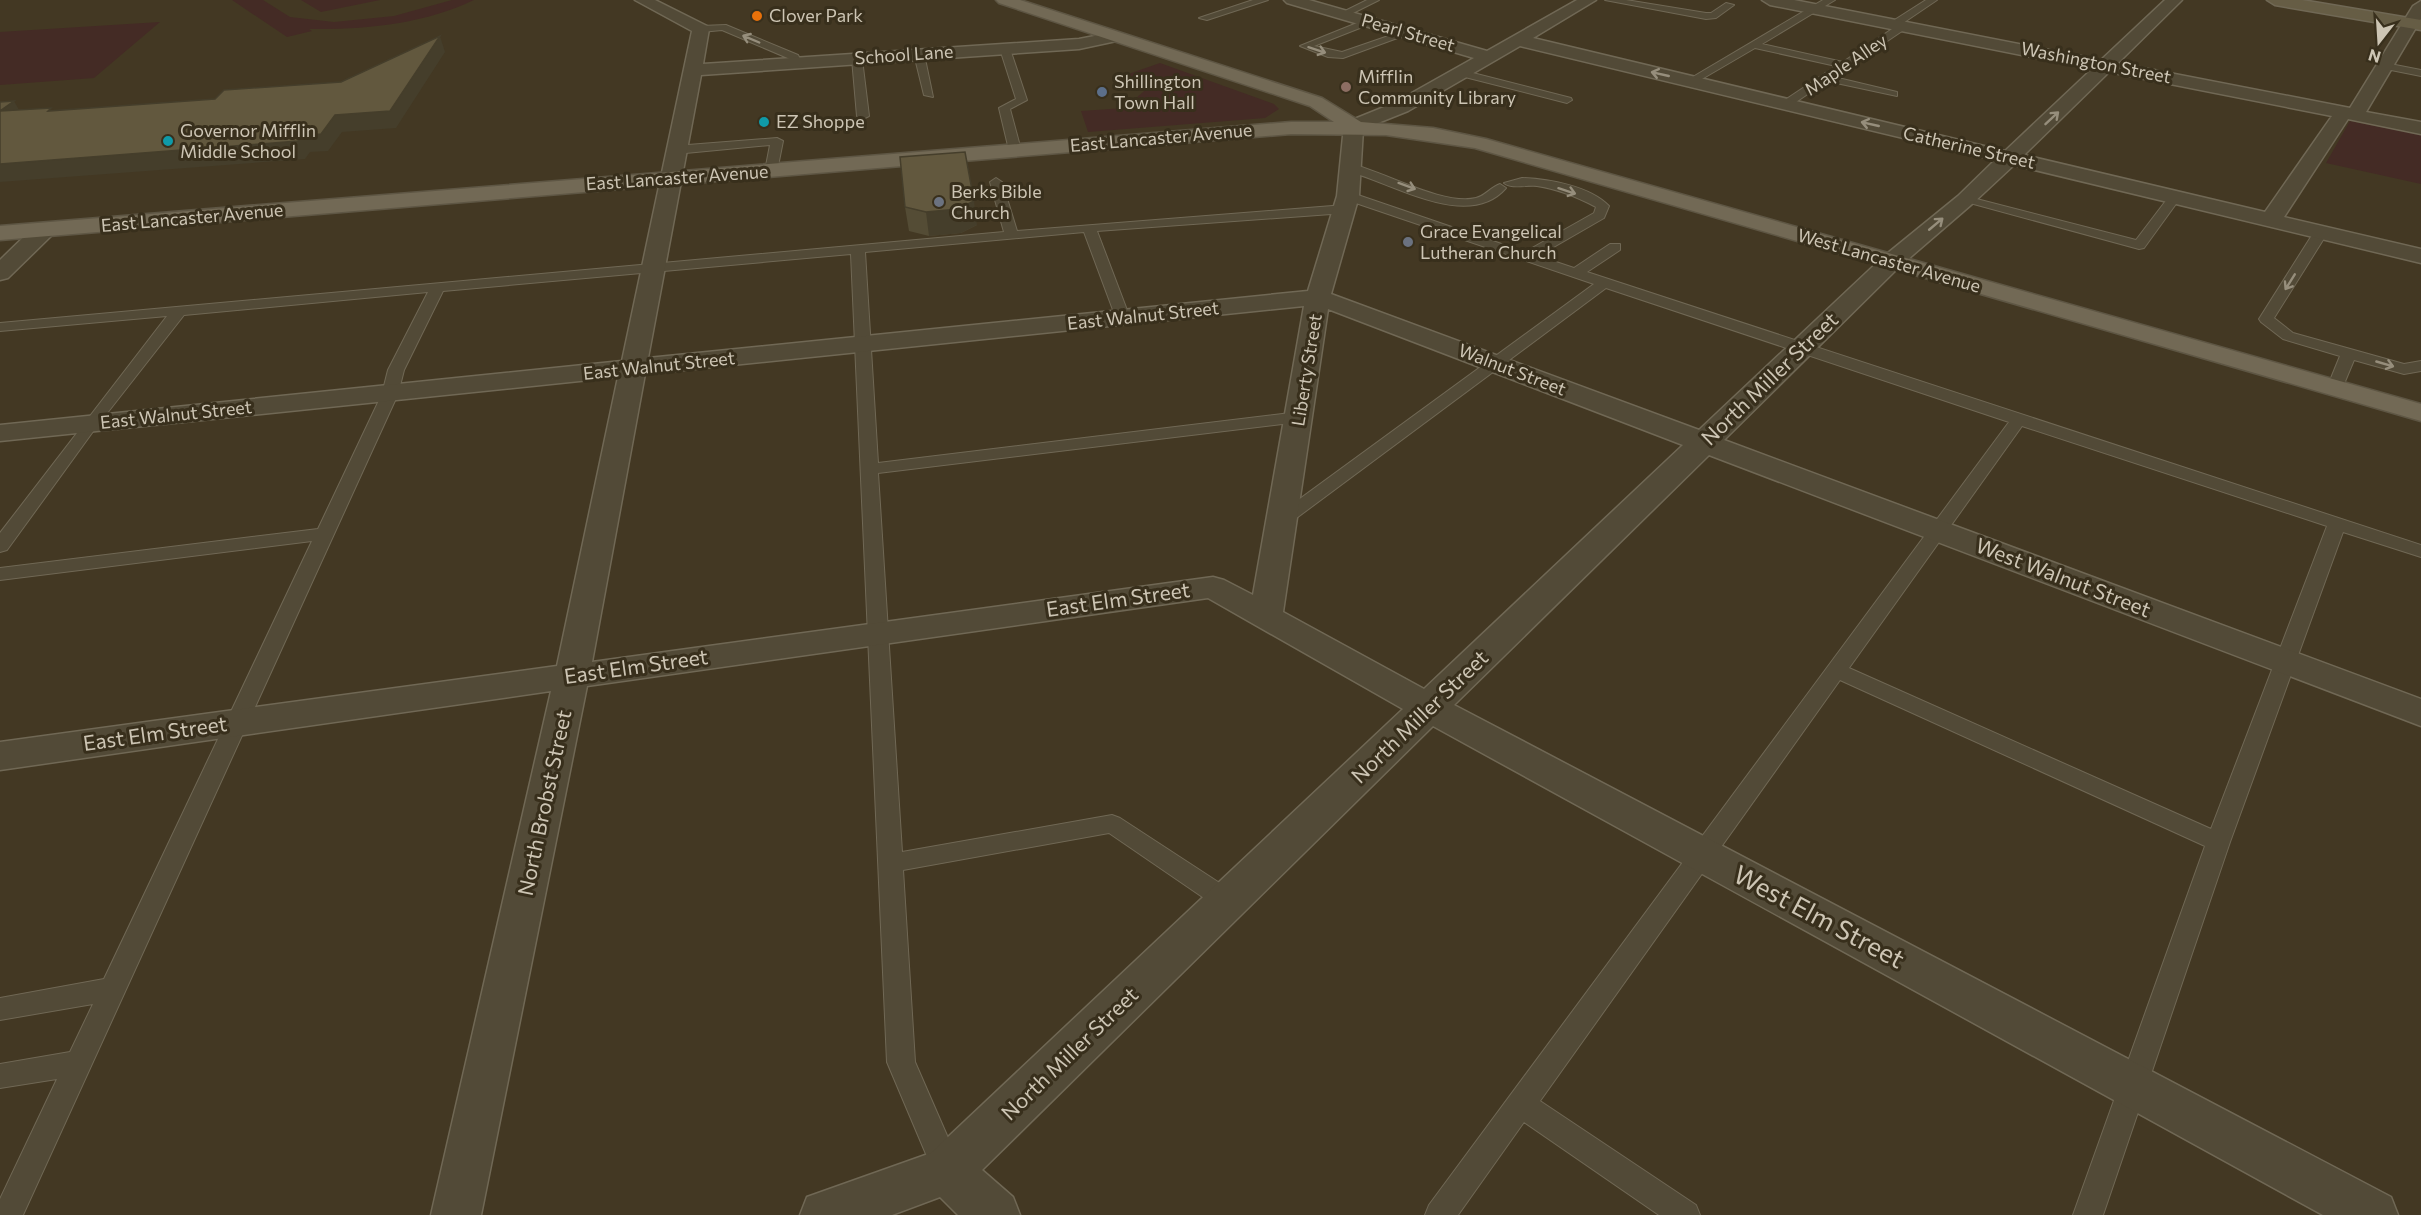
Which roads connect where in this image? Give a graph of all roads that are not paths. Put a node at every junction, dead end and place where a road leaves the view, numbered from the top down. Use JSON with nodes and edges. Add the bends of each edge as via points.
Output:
{"nodes":[{"id":1,"x":643,"y":0,"type":"edge"},
{"id":2,"x":1004,"y":0,"type":"edge"},
{"id":3,"x":1263,"y":0,"type":"edge"},
{"id":4,"x":1292,"y":0,"type":"edge"},
{"id":5,"x":1374,"y":0,"type":"edge"},
{"id":6,"x":1588,"y":0,"type":"edge"},
{"id":7,"x":1610,"y":0,"type":"edge"},
{"id":8,"x":1770,"y":0,"type":"edge"},
{"id":9,"x":1932,"y":0,"type":"edge"},
{"id":10,"x":2174,"y":0,"type":"edge"},
{"id":11,"x":2275,"y":0,"type":"edge"},
{"id":12,"x":1824,"y":4,"type":"edge"},
{"id":13,"x":1729,"y":5,"type":"dead end"},
{"id":14,"x":2421,"y":6,"type":"edge"},
{"id":15,"x":1342,"y":15,"type":"junction"},
{"id":16,"x":1204,"y":18,"type":"dead end"},
{"id":17,"x":1367,"y":22,"type":"junction"},
{"id":18,"x":1901,"y":24,"type":"junction"},
{"id":19,"x":2416,"y":24,"type":"edge"},
{"id":20,"x":701,"y":28,"type":"junction"},
{"id":21,"x":1406,"y":33,"type":"junction"},
{"id":22,"x":1115,"y":37,"type":"junction"},
{"id":23,"x":1518,"y":40,"type":"junction"},
{"id":24,"x":1755,"y":45,"type":"junction"},
{"id":25,"x":1005,"y":49,"type":"junction"},
{"id":26,"x":920,"y":54,"type":"junction"},
{"id":27,"x":1489,"y":57,"type":"junction"},
{"id":28,"x":857,"y":59,"type":"junction"},
{"id":29,"x":797,"y":63,"type":"junction"},
{"id":30,"x":1845,"y":65,"type":"junction"},
{"id":31,"x":2103,"y":65,"type":"junction"},
{"id":32,"x":2385,"y":66,"type":"junction"},
{"id":33,"x":693,"y":70,"type":"junction"},
{"id":34,"x":1461,"y":73,"type":"junction"},
{"id":35,"x":2421,"y":73,"type":"edge"},
{"id":36,"x":1826,"y":78,"type":"junction"},
{"id":37,"x":1691,"y":81,"type":"junction"},
{"id":38,"x":1893,"y":94,"type":"dead end"},
{"id":39,"x":929,"y":95,"type":"dead end"},
{"id":40,"x":1567,"y":99,"type":"dead end"},
{"id":41,"x":1786,"y":104,"type":"junction"},
{"id":42,"x":2349,"y":114,"type":"junction"},
{"id":43,"x":863,"y":116,"type":"dead end"},
{"id":44,"x":1354,"y":126,"type":"junction"},
{"id":45,"x":2421,"y":128,"type":"edge"},
{"id":46,"x":1015,"y":150,"type":"junction"},
{"id":47,"x":2009,"y":158,"type":"junction"},
{"id":48,"x":673,"y":164,"type":"junction"},
{"id":49,"x":1560,"y":166,"type":"junction"},
{"id":50,"x":1351,"y":168,"type":"junction"},
{"id":51,"x":771,"y":171,"type":"junction"},
{"id":52,"x":1526,"y":180,"type":"junction"},
{"id":53,"x":996,"y":182,"type":"dead end"},
{"id":54,"x":2175,"y":197,"type":"junction"},
{"id":55,"x":1965,"y":200,"type":"junction"},
{"id":56,"x":1347,"y":202,"type":"junction"},
{"id":57,"x":2271,"y":220,"type":"junction"},
{"id":58,"x":1089,"y":228,"type":"junction"},
{"id":59,"x":44,"y":230,"type":"junction"},
{"id":60,"x":2321,"y":232,"type":"junction"},
{"id":61,"x":0,"y":233,"type":"edge"},
{"id":62,"x":1012,"y":235,"type":"junction"},
{"id":63,"x":1614,"y":247,"type":"dead end"},
{"id":64,"x":858,"y":250,"type":"junction"},
{"id":65,"x":2421,"y":256,"type":"edge"},
{"id":66,"x":1526,"y":257,"type":"junction"},
{"id":67,"x":1891,"y":262,"type":"junction"},
{"id":68,"x":655,"y":268,"type":"junction"},
{"id":69,"x":0,"y":273,"type":"edge"},
{"id":70,"x":1575,"y":274,"type":"junction"},
{"id":71,"x":1603,"y":284,"type":"junction"},
{"id":72,"x":437,"y":288,"type":"junction"},
{"id":73,"x":1318,"y":297,"type":"junction"},
{"id":74,"x":179,"y":311,"type":"junction"},
{"id":75,"x":1123,"y":318,"type":"junction"},
{"id":76,"x":0,"y":327,"type":"edge"},
{"id":77,"x":863,"y":345,"type":"junction"},
{"id":78,"x":1801,"y":349,"type":"junction"},
{"id":79,"x":2349,"y":353,"type":"junction"},
{"id":80,"x":1494,"y":363,"type":"junction"},
{"id":81,"x":2421,"y":366,"type":"edge"},
{"id":82,"x":634,"y":369,"type":"junction"},
{"id":83,"x":2335,"y":388,"type":"junction"},
{"id":84,"x":390,"y":394,"type":"junction"},
{"id":85,"x":2421,"y":413,"type":"edge"},
{"id":86,"x":1299,"y":417,"type":"junction"},
{"id":87,"x":2019,"y":419,"type":"junction"},
{"id":88,"x":91,"y":423,"type":"junction"},
{"id":89,"x":0,"y":433,"type":"edge"},
{"id":90,"x":1705,"y":443,"type":"junction"},
{"id":91,"x":868,"y":469,"type":"junction"},
{"id":92,"x":1281,"y":521,"type":"junction"},
{"id":93,"x":2337,"y":524,"type":"junction"},
{"id":94,"x":1938,"y":530,"type":"junction"},
{"id":95,"x":324,"y":534,"type":"junction"},
{"id":96,"x":0,"y":546,"type":"edge"},
{"id":97,"x":2421,"y":551,"type":"edge"},
{"id":98,"x":0,"y":574,"type":"edge"},
{"id":99,"x":1266,"y":616,"type":"junction"},
{"id":100,"x":877,"y":634,"type":"junction"},
{"id":101,"x":2284,"y":661,"type":"junction"},
{"id":102,"x":1836,"y":670,"type":"junction"},
{"id":103,"x":572,"y":676,"type":"junction"},
{"id":104,"x":1430,"y":708,"type":"junction"},
{"id":105,"x":2421,"y":713,"type":"edge"},
{"id":106,"x":238,"y":723,"type":"junction"},
{"id":107,"x":0,"y":756,"type":"edge"},
{"id":108,"x":2218,"y":842,"type":"junction"},
{"id":109,"x":1704,"y":855,"type":"junction"},
{"id":110,"x":890,"y":863,"type":"junction"},
{"id":111,"x":1229,"y":902,"type":"junction"},
{"id":112,"x":113,"y":989,"type":"junction"},
{"id":113,"x":0,"y":1009,"type":"edge"},
{"id":114,"x":78,"y":1063,"type":"junction"},
{"id":115,"x":0,"y":1076,"type":"edge"},
{"id":116,"x":2134,"y":1086,"type":"junction"},
{"id":117,"x":1521,"y":1104,"type":"junction"},
{"id":118,"x":947,"y":1170,"type":"junction"},
{"id":119,"x":8,"y":1215,"type":"edge"},
{"id":120,"x":456,"y":1215,"type":"edge"},
{"id":121,"x":825,"y":1215,"type":"edge"},
{"id":122,"x":995,"y":1215,"type":"edge"},
{"id":123,"x":1440,"y":1215,"type":"edge"},
{"id":124,"x":1685,"y":1215,"type":"edge"},
{"id":125,"x":2088,"y":1215,"type":"edge"},
{"id":126,"x":2373,"y":1215,"type":"edge"}],
"edges":[{"from":1,"to":20,"type":"street"},
{"from":2,"to":22,"type":"main road"},
{"from":3,"to":16,"type":"lane"},
{"from":4,"to":15,"type":"street","name":"Pearl Street"},
{"from":5,"to":15,"type":"lane"},
{"from":6,"to":23,"type":"street"},
{"from":7,"to":13,"type":"lane","via":[[1706,16],[1713,16]]},
{"from":8,"to":12,"type":"street","name":"Washington Street"},
{"from":9,"to":18,"type":"lane","name":"Maple Alley"},
{"from":10,"to":31,"type":"street","name":"North Miller Street"},
{"from":11,"to":19,"type":"street"},
{"from":12,"to":18,"type":"street","name":"Washington Street"},
{"from":12,"to":24,"type":"lane"},
{"from":14,"to":19,"type":"street"},
{"from":15,"to":17,"type":"street","name":"Pearl Street"},
{"from":17,"to":21,"type":"street","name":"Pearl Street"},
{"from":17,"to":21,"type":"lane","one_way":true,"via":[[1305,46],[1343,55]]},
{"from":18,"to":30,"type":"lane","name":"Maple Alley"},
{"from":18,"to":31,"type":"street","name":"Washington Street"},
{"from":19,"to":32,"type":"street"},
{"from":29,"to":20,"type":"lane","one_way":true,"via":[[794,57],[723,27]]},
{"from":20,"to":33,"type":"street","name":"North Brobst Street"},
{"from":21,"to":27,"type":"street","name":"Pearl Street"},
{"from":22,"to":25,"type":"street","name":"School Lane"},
{"from":22,"to":44,"type":"main road","via":[[1316,102]]},
{"from":23,"to":27,"type":"street"},
{"from":37,"to":23,"type":"street","name":"Catherine Street","one_way":true},
{"from":24,"to":30,"type":"lane"},
{"from":24,"to":37,"type":"lane"},
{"from":25,"to":26,"type":"street","name":"School Lane"},
{"from":25,"to":46,"type":"lane","via":[[1022,100],[1004,108]]},
{"from":26,"to":28,"type":"street","name":"School Lane"},
{"from":26,"to":39,"type":"lane"},
{"from":27,"to":34,"type":"street"},
{"from":28,"to":29,"type":"street","name":"School Lane"},
{"from":28,"to":43,"type":"lane"},
{"from":29,"to":33,"type":"street","name":"School Lane"},
{"from":30,"to":36,"type":"lane","name":"Maple Alley"},
{"from":31,"to":42,"type":"street","name":"Washington Street"},
{"from":47,"to":31,"type":"street","name":"North Miller Street","one_way":true},
{"from":32,"to":35,"type":"lane"},
{"from":32,"to":42,"type":"street"},
{"from":33,"to":48,"type":"street","name":"North Brobst Street"},
{"from":34,"to":40,"type":"lane"},
{"from":34,"to":44,"type":"street","via":[[1395,110]]},
{"from":36,"to":38,"type":"lane"},
{"from":36,"to":41,"type":"lane","name":"Maple Alley"},
{"from":37,"to":41,"type":"street","name":"Catherine Street"},
{"from":47,"to":41,"type":"street","name":"Catherine Street","one_way":true},
{"from":42,"to":45,"type":"street","name":"Washington Street"},
{"from":42,"to":57,"type":"street"},
{"from":44,"to":46,"type":"main road","name":"East Lancaster Avenue"},
{"from":44,"to":49,"type":"main road","name":"West Lancaster Avenue","via":[[1457,138]]},
{"from":44,"to":50,"type":"street","name":"Liberty Street"},
{"from":46,"to":51,"type":"main road","name":"East Lancaster Avenue"},
{"from":47,"to":54,"type":"street","name":"Catherine Street"},
{"from":47,"to":55,"type":"street","name":"North Miller Street"},
{"from":48,"to":51,"type":"main road","name":"East Lancaster Avenue"},
{"from":48,"to":51,"type":"lane","via":[[777,141]]},
{"from":48,"to":59,"type":"main road","name":"East Lancaster Avenue"},
{"from":48,"to":68,"type":"street","name":"North Brobst Street"},
{"from":49,"to":52,"type":"lane","via":[[1541,178]]},
{"from":49,"to":67,"type":"main road","name":"West Lancaster Avenue"},
{"from":50,"to":52,"type":"lane","one_way":true,"via":[[1451,200],[1477,202],[1505,186]]},
{"from":50,"to":56,"type":"street","name":"Liberty Street"},
{"from":52,"to":66,"type":"lane","one_way":true,"via":[[1589,198],[1603,206],[1599,215]]},
{"from":53,"to":62,"type":"lane"},
{"from":54,"to":55,"type":"lane","via":[[2139,244]]},
{"from":54,"to":57,"type":"street","name":"Catherine Street"},
{"from":67,"to":55,"type":"street","name":"North Miller Street","one_way":true},
{"from":56,"to":58,"type":"lane"},
{"from":56,"to":66,"type":"lane"},
{"from":56,"to":73,"type":"street","name":"Liberty Street"},
{"from":57,"to":60,"type":"street","name":"Catherine Street"},
{"from":58,"to":62,"type":"lane"},
{"from":58,"to":75,"type":"lane"},
{"from":59,"to":61,"type":"main road","name":"East Lancaster Avenue"},
{"from":59,"to":69,"type":"street"},
{"from":60,"to":65,"type":"street","name":"Catherine Street"},
{"from":60,"to":79,"type":"lane","one_way":true,"via":[[2266,319],[2288,336]]},
{"from":62,"to":64,"type":"lane"},
{"from":63,"to":70,"type":"lane"},
{"from":64,"to":68,"type":"lane"},
{"from":64,"to":77,"type":"lane"},
{"from":66,"to":70,"type":"lane"},
{"from":67,"to":78,"type":"street","name":"North Miller Street"},
{"from":67,"to":83,"type":"main road","name":"West Lancaster Avenue"},
{"from":68,"to":72,"type":"lane"},
{"from":68,"to":82,"type":"street","name":"North Brobst Street"},
{"from":70,"to":71,"type":"lane"},
{"from":71,"to":78,"type":"lane"},
{"from":71,"to":80,"type":"lane"},
{"from":72,"to":74,"type":"lane"},
{"from":72,"to":84,"type":"lane","via":[[396,370]]},
{"from":73,"to":75,"type":"street","name":"East Walnut Street"},
{"from":73,"to":80,"type":"street","name":"Walnut Street"},
{"from":73,"to":86,"type":"street","name":"Liberty Street"},
{"from":74,"to":76,"type":"lane"},
{"from":74,"to":88,"type":"lane"},
{"from":75,"to":77,"type":"street","name":"East Walnut Street"},
{"from":77,"to":82,"type":"street","name":"East Walnut Street"},
{"from":77,"to":91,"type":"lane"},
{"from":78,"to":87,"type":"lane"},
{"from":78,"to":90,"type":"street","name":"North Miller Street"},
{"from":79,"to":81,"type":"lane","one_way":true,"via":[[2404,369]]},
{"from":79,"to":83,"type":"lane"},
{"from":80,"to":90,"type":"street","name":"Walnut Street"},
{"from":80,"to":92,"type":"lane"},
{"from":82,"to":84,"type":"street","name":"East Walnut Street"},
{"from":82,"to":103,"type":"street","name":"North Brobst Street"},
{"from":83,"to":85,"type":"main road","name":"West Lancaster Avenue"},
{"from":84,"to":88,"type":"street","name":"East Walnut Street"},
{"from":84,"to":95,"type":"lane"},
{"from":86,"to":91,"type":"lane"},
{"from":86,"to":92,"type":"street","name":"Liberty Street"},
{"from":87,"to":93,"type":"lane"},
{"from":87,"to":94,"type":"lane"},
{"from":88,"to":89,"type":"street","name":"East Walnut Street"},
{"from":88,"to":96,"type":"lane"},
{"from":90,"to":94,"type":"street","name":"West Walnut Street"},
{"from":90,"to":104,"type":"street","name":"North Miller Street"},
{"from":91,"to":100,"type":"lane"},
{"from":92,"to":99,"type":"street","name":"Liberty Street"},
{"from":93,"to":97,"type":"lane"},
{"from":93,"to":101,"type":"lane"},
{"from":94,"to":101,"type":"street","name":"West Walnut Street"},
{"from":94,"to":102,"type":"lane"},
{"from":95,"to":98,"type":"lane"},
{"from":95,"to":106,"type":"lane"},
{"from":99,"to":100,"type":"street","name":"East Elm Street","via":[[1212,587]]},
{"from":99,"to":104,"type":"street","name":"West Elm Street"},
{"from":100,"to":103,"type":"street","name":"East Elm Street"},
{"from":100,"to":110,"type":"lane"},
{"from":101,"to":105,"type":"street","name":"West Walnut Street"},
{"from":101,"to":108,"type":"lane"},
{"from":102,"to":108,"type":"lane"},
{"from":102,"to":109,"type":"lane"},
{"from":103,"to":106,"type":"street","name":"East Elm Street"},
{"from":103,"to":120,"type":"street","name":"North Brobst Street"},
{"from":104,"to":109,"type":"street","name":"West Elm Street"},
{"from":104,"to":111,"type":"street","name":"North Miller Street"},
{"from":106,"to":107,"type":"street","name":"East Elm Street"},
{"from":106,"to":112,"type":"lane"},
{"from":108,"to":116,"type":"lane"},
{"from":109,"to":116,"type":"street","name":"West Elm Street"},
{"from":109,"to":117,"type":"lane"},
{"from":110,"to":111,"type":"lane","via":[[1112,824]]},
{"from":110,"to":118,"type":"lane","via":[[901,1062]]},
{"from":111,"to":118,"type":"street","name":"North Miller Street"},
{"from":112,"to":113,"type":"lane"},
{"from":112,"to":114,"type":"lane"},
{"from":114,"to":115,"type":"lane"},
{"from":114,"to":119,"type":"lane"},
{"from":116,"to":125,"type":"lane"},
{"from":116,"to":126,"type":"street","name":"West Elm Street"},
{"from":117,"to":123,"type":"lane"},
{"from":117,"to":124,"type":"lane"},
{"from":118,"to":121,"type":"street"},
{"from":118,"to":122,"type":"street"}]}
